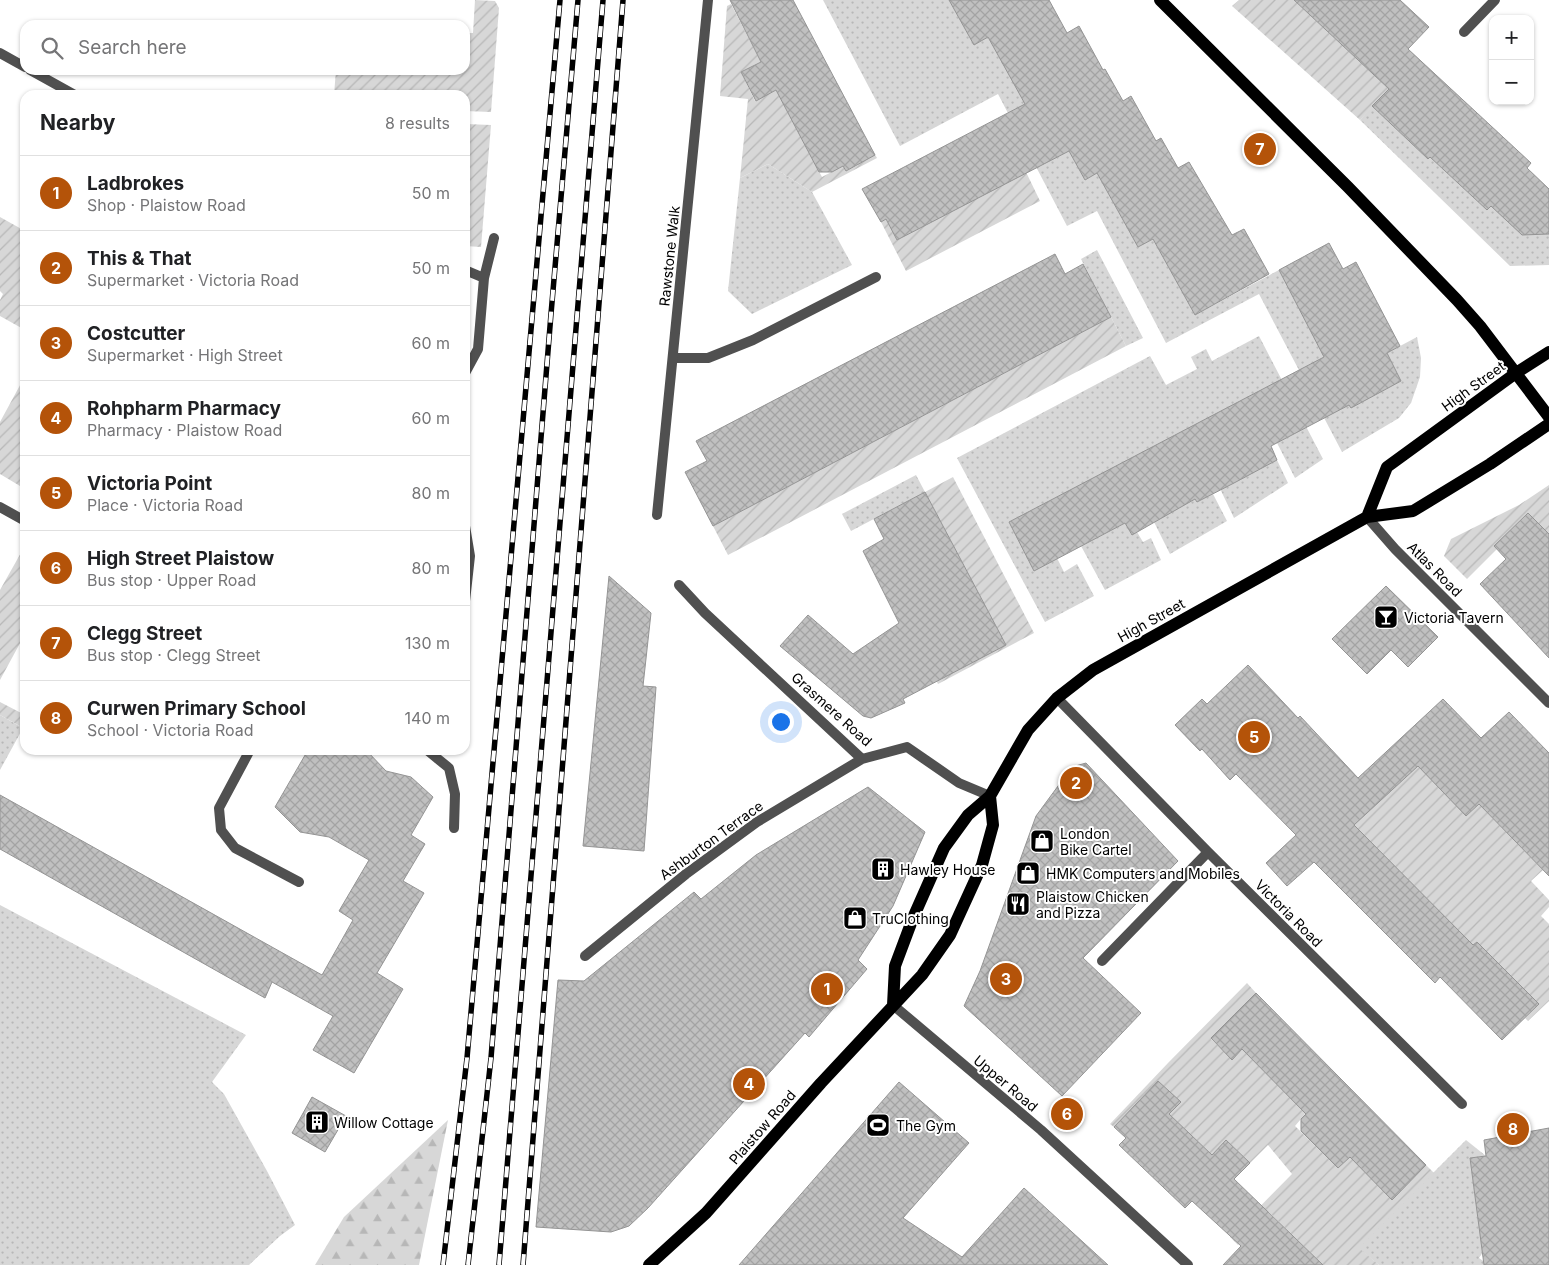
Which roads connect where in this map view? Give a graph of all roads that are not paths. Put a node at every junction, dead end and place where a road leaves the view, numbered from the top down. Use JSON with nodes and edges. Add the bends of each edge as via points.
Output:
{"nodes":[{"id":1,"x":708,"y":0,"type":"edge"},
{"id":2,"x":1160,"y":0,"type":"edge"},
{"id":3,"x":1495,"y":0,"type":"edge"},
{"id":4,"x":1464,"y":32,"type":"dead end"},
{"id":5,"x":0,"y":53,"type":"edge"},
{"id":6,"x":20,"y":64,"type":"edge"},
{"id":7,"x":39,"y":75,"type":"edge"},
{"id":8,"x":66,"y":90,"type":"edge"},
{"id":9,"x":494,"y":238,"type":"dead end"},
{"id":10,"x":470,"y":272,"type":"edge"},
{"id":11,"x":876,"y":277,"type":"dead end"},
{"id":12,"x":484,"y":278,"type":"junction"},
{"id":13,"x":1549,"y":352,"type":"edge"},
{"id":14,"x":673,"y":358,"type":"junction"},
{"id":15,"x":470,"y":364,"type":"edge"},
{"id":16,"x":1516,"y":373,"type":"junction"},
{"id":17,"x":1549,"y":417,"type":"edge"},
{"id":18,"x":1549,"y":424,"type":"edge"},
{"id":19,"x":0,"y":507,"type":"edge"},
{"id":20,"x":657,"y":515,"type":"dead end"},
{"id":21,"x":1367,"y":517,"type":"junction"},
{"id":22,"x":20,"y":518,"type":"edge"},
{"id":23,"x":678,"y":585,"type":"dead end"},
{"id":24,"x":1056,"y":698,"type":"junction"},
{"id":25,"x":1549,"y":703,"type":"edge"},
{"id":26,"x":247,"y":755,"type":"edge"},
{"id":27,"x":433,"y":755,"type":"edge"},
{"id":28,"x":862,"y":759,"type":"junction"},
{"id":29,"x":990,"y":796,"type":"junction"},
{"id":30,"x":454,"y":828,"type":"dead end"},
{"id":31,"x":1208,"y":852,"type":"junction"},
{"id":32,"x":300,"y":882,"type":"dead end"},
{"id":33,"x":585,"y":956,"type":"dead end"},
{"id":34,"x":1102,"y":961,"type":"dead end"},
{"id":35,"x":892,"y":1005,"type":"junction"},
{"id":36,"x":1462,"y":1104,"type":"dead end"},
{"id":37,"x":649,"y":1265,"type":"edge"},
{"id":38,"x":1188,"y":1265,"type":"edge"}],
"edges":[{"from":1,"to":14,"type":"street","name":"Rawstone Walk"},
{"from":2,"to":16,"type":"main road","via":[[1450,293]]},
{"from":3,"to":4,"type":"street"},
{"from":5,"to":6,"type":"street"},
{"from":7,"to":8,"type":"street"},
{"from":9,"to":12,"type":"street"},
{"from":10,"to":12,"type":"street"},
{"from":11,"to":14,"type":"street","via":[[752,340],[708,358]]},
{"from":12,"to":15,"type":"street","via":[[478,349]]},
{"from":13,"to":16,"type":"main road","name":"High Street"},
{"from":14,"to":20,"type":"street","name":"Rawstone Walk"},
{"from":16,"to":17,"type":"main road"},
{"from":16,"to":21,"type":"main road","name":"High Street","via":[[1386,467]]},
{"from":18,"to":21,"type":"main road","name":"High Street","via":[[1413,511]]},
{"from":19,"to":22,"type":"street"},
{"from":21,"to":24,"type":"main road","name":"High Street","via":[[1093,670]]},
{"from":21,"to":25,"type":"street","name":"Atlas Road"},
{"from":23,"to":28,"type":"street","name":"Grasmere Road"},
{"from":24,"to":29,"type":"main road","name":"High Street","via":[[1028,730]]},
{"from":24,"to":31,"type":"street","name":"Victoria Road"},
{"from":26,"to":32,"type":"street","via":[[219,808],[220,830],[235,848]]},
{"from":27,"to":30,"type":"street","via":[[449,768],[455,794]]},
{"from":28,"to":29,"type":"street","name":"Grasmere Road","via":[[907,747],[959,783]]},
{"from":28,"to":33,"type":"street","name":"Ashburton Terrace","via":[[757,822],[686,874]]},
{"from":29,"to":35,"type":"main road","name":"High Street","via":[[968,816],[944,848],[894,966]]},
{"from":29,"to":35,"type":"main road","via":[[994,826],[982,866],[957,921],[922,975]]},
{"from":31,"to":34,"type":"street"},
{"from":31,"to":36,"type":"street","name":"Victoria Road"},
{"from":35,"to":37,"type":"main road","name":"Plaistow Road","via":[[706,1213]]},
{"from":35,"to":38,"type":"street","name":"Upper Road","via":[[1041,1130]]}]}
